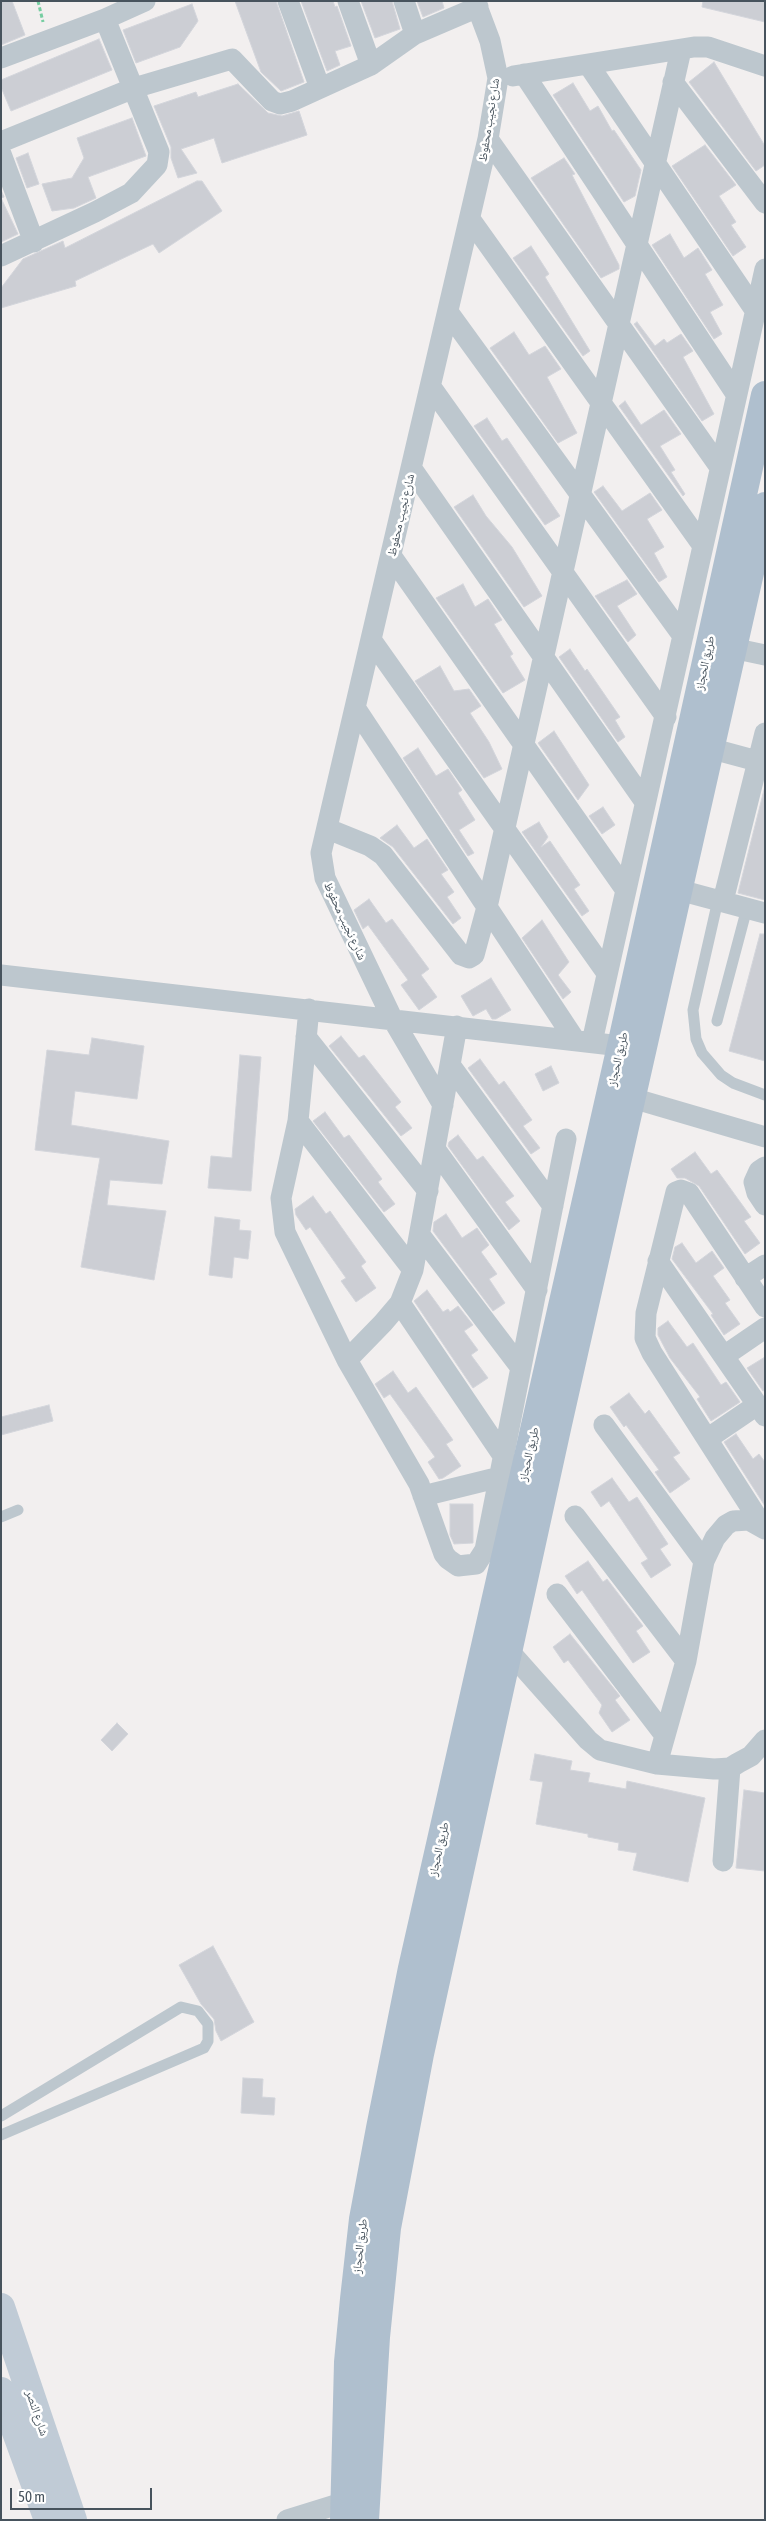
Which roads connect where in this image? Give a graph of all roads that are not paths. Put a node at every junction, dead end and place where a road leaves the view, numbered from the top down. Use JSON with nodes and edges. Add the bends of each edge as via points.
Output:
{"nodes":[{"id":1,"x":145,"y":1,"type":"edge"},
{"id":2,"x":288,"y":1,"type":"edge"},
{"id":3,"x":348,"y":1,"type":"edge"},
{"id":4,"x":404,"y":1,"type":"edge"},
{"id":5,"x":477,"y":4,"type":"edge"},
{"id":6,"x":105,"y":19,"type":"junction"},
{"id":7,"x":415,"y":34,"type":"junction"},
{"id":8,"x":681,"y":50,"type":"junction"},
{"id":9,"x":1,"y":58,"type":"edge"},
{"id":10,"x":370,"y":64,"type":"junction"},
{"id":11,"x":588,"y":64,"type":"junction"},
{"id":12,"x":765,"y":66,"type":"edge"},
{"id":13,"x":524,"y":74,"type":"junction"},
{"id":14,"x":498,"y":78,"type":"junction"},
{"id":15,"x":673,"y":82,"type":"junction"},
{"id":16,"x":134,"y":88,"type":"junction"},
{"id":17,"x":320,"y":88,"type":"junction"},
{"id":18,"x":488,"y":140,"type":"junction"},
{"id":19,"x":1,"y":142,"type":"edge"},
{"id":20,"x":1,"y":154,"type":"edge"},
{"id":21,"x":655,"y":163,"type":"junction"},
{"id":22,"x":765,"y":203,"type":"edge"},
{"id":23,"x":470,"y":219,"type":"junction"},
{"id":24,"x":34,"y":242,"type":"junction"},
{"id":25,"x":636,"y":246,"type":"junction"},
{"id":26,"x":1,"y":256,"type":"edge"},
{"id":27,"x":765,"y":269,"type":"edge"},
{"id":28,"x":755,"y":310,"type":"junction"},
{"id":29,"x":448,"y":312,"type":"junction"},
{"id":30,"x":619,"y":324,"type":"junction"},
{"id":31,"x":431,"y":387,"type":"junction"},
{"id":32,"x":736,"y":394,"type":"junction"},
{"id":33,"x":765,"y":395,"type":"edge"},
{"id":34,"x":601,"y":402,"type":"junction"},
{"id":35,"x":719,"y":466,"type":"junction"},
{"id":36,"x":412,"y":469,"type":"junction"},
{"id":37,"x":580,"y":493,"type":"junction"},
{"id":38,"x":765,"y":506,"type":"edge"},
{"id":39,"x":703,"y":546,"type":"junction"},
{"id":40,"x":392,"y":557,"type":"junction"},
{"id":41,"x":562,"y":572,"type":"junction"},
{"id":42,"x":682,"y":636,"type":"junction"},
{"id":43,"x":372,"y":641,"type":"junction"},
{"id":44,"x":732,"y":648,"type":"junction"},
{"id":45,"x":765,"y":655,"type":"edge"},
{"id":46,"x":544,"y":656,"type":"junction"},
{"id":47,"x":356,"y":709,"type":"junction"},
{"id":48,"x":666,"y":717,"type":"junction"},
{"id":49,"x":765,"y":733,"type":"edge"},
{"id":50,"x":523,"y":745,"type":"junction"},
{"id":51,"x":710,"y":748,"type":"junction"},
{"id":52,"x":761,"y":762,"type":"edge"},
{"id":53,"x":645,"y":802,"type":"junction"},
{"id":54,"x":505,"y":827,"type":"junction"},
{"id":55,"x":328,"y":829,"type":"junction"},
{"id":56,"x":625,"y":889,"type":"junction"},
{"id":57,"x":679,"y":890,"type":"junction"},
{"id":58,"x":720,"y":901,"type":"junction"},
{"id":59,"x":487,"y":906,"type":"junction"},
{"id":60,"x":756,"y":910,"type":"edge"},
{"id":61,"x":606,"y":972,"type":"junction"},
{"id":62,"x":1,"y":975,"type":"edge"},
{"id":63,"x":309,"y":1009,"type":"junction"},
{"id":64,"x":392,"y":1018,"type":"junction"},
{"id":65,"x":717,"y":1021,"type":"dead end"},
{"id":66,"x":457,"y":1026,"type":"junction"},
{"id":67,"x":306,"y":1037,"type":"junction"},
{"id":68,"x":583,"y":1041,"type":"junction"},
{"id":69,"x":621,"y":1046,"type":"junction"},
{"id":70,"x":450,"y":1065,"type":"junction"},
{"id":71,"x":765,"y":1095,"type":"edge"},
{"id":72,"x":632,"y":1098,"type":"junction"},
{"id":73,"x":443,"y":1104,"type":"junction"},
{"id":74,"x":298,"y":1121,"type":"junction"},
{"id":75,"x":765,"y":1136,"type":"edge"},
{"id":76,"x":566,"y":1139,"type":"dead end"},
{"id":77,"x":435,"y":1149,"type":"junction"},
{"id":78,"x":765,"y":1167,"type":"edge"},
{"id":79,"x":428,"y":1192,"type":"junction"},
{"id":80,"x":765,"y":1205,"type":"edge"},
{"id":81,"x":553,"y":1206,"type":"junction"},
{"id":82,"x":420,"y":1235,"type":"junction"},
{"id":83,"x":658,"y":1260,"type":"junction"},
{"id":84,"x":765,"y":1265,"type":"edge"},
{"id":85,"x":414,"y":1270,"type":"junction"},
{"id":86,"x":745,"y":1278,"type":"junction"},
{"id":87,"x":537,"y":1290,"type":"junction"},
{"id":88,"x":400,"y":1303,"type":"junction"},
{"id":89,"x":765,"y":1307,"type":"edge"},
{"id":90,"x":765,"y":1328,"type":"edge"},
{"id":91,"x":724,"y":1356,"type":"junction"},
{"id":92,"x":347,"y":1360,"type":"junction"},
{"id":93,"x":521,"y":1368,"type":"junction"},
{"id":94,"x":761,"y":1411,"type":"edge"},
{"id":95,"x":604,"y":1425,"type":"dead end"},
{"id":96,"x":707,"y":1439,"type":"junction"},
{"id":97,"x":502,"y":1467,"type":"junction"},
{"id":98,"x":423,"y":1496,"type":"junction"},
{"id":99,"x":18,"y":1510,"type":"dead end"},
{"id":100,"x":575,"y":1516,"type":"dead end"},
{"id":101,"x":1,"y":1517,"type":"edge"},
{"id":102,"x":764,"y":1528,"type":"edge"},
{"id":103,"x":704,"y":1561,"type":"junction"},
{"id":104,"x":557,"y":1594,"type":"dead end"},
{"id":105,"x":509,"y":1650,"type":"junction"},
{"id":106,"x":686,"y":1661,"type":"junction"},
{"id":107,"x":664,"y":1734,"type":"junction"},
{"id":108,"x":765,"y":1740,"type":"edge"},
{"id":109,"x":657,"y":1764,"type":"junction"},
{"id":110,"x":730,"y":1768,"type":"junction"},
{"id":111,"x":723,"y":1861,"type":"dead end"},
{"id":112,"x":1,"y":2116,"type":"edge"},
{"id":113,"x":1,"y":2135,"type":"edge"},
{"id":114,"x":1,"y":2307,"type":"edge"},
{"id":115,"x":1,"y":2391,"type":"edge"},
{"id":116,"x":8,"y":2423,"type":"edge"},
{"id":117,"x":344,"y":2511,"type":"edge"},
{"id":118,"x":48,"y":2520,"type":"edge"},
{"id":119,"x":73,"y":2520,"type":"edge"},
{"id":120,"x":287,"y":2520,"type":"edge"},
{"id":121,"x":365,"y":2520,"type":"edge"}],
"edges":[{"from":1,"to":6,"type":"street"},
{"from":2,"to":17,"type":"street"},
{"from":3,"to":10,"type":"street"},
{"from":4,"to":7,"type":"street"},
{"from":5,"to":7,"type":"street"},
{"from":5,"to":14,"type":"street","name":"شارع نجيب محفوظ"},
{"from":6,"to":9,"type":"street"},
{"from":6,"to":16,"type":"street"},
{"from":7,"to":10,"type":"street"},
{"from":8,"to":11,"type":"street"},
{"from":8,"to":12,"type":"street","via":[[708,47]]},
{"from":8,"to":15,"type":"street"},
{"from":10,"to":17,"type":"street"},
{"from":11,"to":13,"type":"street"},
{"from":11,"to":21,"type":"street"},
{"from":13,"to":14,"type":"street"},
{"from":13,"to":25,"type":"street"},
{"from":14,"to":18,"type":"street","name":"شارع نجيب محفوظ"},
{"from":15,"to":21,"type":"street"},
{"from":15,"to":22,"type":"street"},
{"from":16,"to":17,"type":"street","via":[[232,59],[272,101],[280,104]]},
{"from":16,"to":19,"type":"street"},
{"from":16,"to":24,"type":"street","via":[[159,152],[157,165],[131,193]]},
{"from":18,"to":23,"type":"street","name":"شارع نجيب محفوظ"},
{"from":18,"to":30,"type":"street"},
{"from":20,"to":24,"type":"street"},
{"from":21,"to":25,"type":"street"},
{"from":21,"to":28,"type":"street"},
{"from":23,"to":29,"type":"street","name":"شارع نجيب محفوظ"},
{"from":23,"to":34,"type":"street"},
{"from":24,"to":26,"type":"street"},
{"from":25,"to":30,"type":"street"},
{"from":25,"to":32,"type":"street"},
{"from":27,"to":28,"type":"street"},
{"from":28,"to":32,"type":"street"},
{"from":29,"to":31,"type":"street","name":"شارع نجيب محفوظ"},
{"from":29,"to":37,"type":"street"},
{"from":30,"to":34,"type":"street"},
{"from":30,"to":35,"type":"street"},
{"from":31,"to":36,"type":"street","name":"شارع نجيب محفوظ"},
{"from":31,"to":41,"type":"street"},
{"from":32,"to":35,"type":"street"},
{"from":33,"to":69,"type":"main road","name":"طريق الحجاز"},
{"from":34,"to":37,"type":"street"},
{"from":34,"to":39,"type":"street"},
{"from":35,"to":39,"type":"street"},
{"from":36,"to":40,"type":"street","name":"شارع نجيب محفوظ"},
{"from":36,"to":46,"type":"street"},
{"from":37,"to":41,"type":"street"},
{"from":37,"to":42,"type":"street"},
{"from":38,"to":44,"type":"main road","name":"طريق الحجاز"},
{"from":39,"to":42,"type":"street"},
{"from":40,"to":43,"type":"street","name":"شارع نجيب محفوظ"},
{"from":40,"to":50,"type":"street"},
{"from":41,"to":46,"type":"street"},
{"from":41,"to":48,"type":"street"},
{"from":42,"to":48,"type":"street"},
{"from":43,"to":47,"type":"street","name":"شارع نجيب محفوظ"},
{"from":43,"to":54,"type":"street"},
{"from":44,"to":45,"type":"street"},
{"from":44,"to":51,"type":"main road","name":"طريق الحجاز"},
{"from":46,"to":50,"type":"street"},
{"from":46,"to":53,"type":"street"},
{"from":47,"to":55,"type":"street","name":"شارع نجيب محفوظ"},
{"from":47,"to":59,"type":"street"},
{"from":48,"to":53,"type":"street"},
{"from":49,"to":52,"type":"street"},
{"from":50,"to":54,"type":"street"},
{"from":50,"to":56,"type":"street"},
{"from":51,"to":52,"type":"street"},
{"from":51,"to":57,"type":"main road","name":"طريق الحجاز"},
{"from":52,"to":58,"type":"street"},
{"from":53,"to":56,"type":"street"},
{"from":54,"to":59,"type":"street"},
{"from":54,"to":61,"type":"street"},
{"from":55,"to":59,"type":"street","via":[[383,854],[463,957],[469,958],[475,953]]},
{"from":55,"to":64,"type":"street","name":"شارع نجيب محفوظ","via":[[321,853],[325,878]]},
{"from":56,"to":61,"type":"street"},
{"from":57,"to":58,"type":"street"},
{"from":57,"to":72,"type":"main road","name":"طريق الحجاز"},
{"from":58,"to":60,"type":"street"},
{"from":58,"to":71,"type":"lane","via":[[693,1010],[696,1039],[702,1053],[721,1075],[733,1084]]},
{"from":59,"to":68,"type":"street"},
{"from":60,"to":65,"type":"lane"},
{"from":61,"to":68,"type":"street"},
{"from":62,"to":63,"type":"street"},
{"from":63,"to":64,"type":"street"},
{"from":63,"to":67,"type":"street"},
{"from":64,"to":66,"type":"street"},
{"from":64,"to":73,"type":"street","name":"شارع نجيب محفوظ"},
{"from":66,"to":68,"type":"street"},
{"from":66,"to":70,"type":"street"},
{"from":67,"to":74,"type":"street"},
{"from":67,"to":79,"type":"street"},
{"from":68,"to":69,"type":"street"},
{"from":69,"to":117,"type":"main road","name":"طريق الحجاز","via":[[414,1958],[380,2128],[363,2219],[353,2308],[348,2362]]},
{"from":70,"to":73,"type":"street"},
{"from":70,"to":81,"type":"street"},
{"from":72,"to":75,"type":"street"},
{"from":72,"to":105,"type":"main road","name":"طريق الحجاز"},
{"from":73,"to":77,"type":"street"},
{"from":74,"to":85,"type":"street"},
{"from":74,"to":92,"type":"street","via":[[281,1198],[285,1232]]},
{"from":76,"to":81,"type":"street"},
{"from":77,"to":79,"type":"street"},
{"from":77,"to":87,"type":"street"},
{"from":78,"to":80,"type":"street","via":[[754,1182]]},
{"from":79,"to":82,"type":"street"},
{"from":81,"to":87,"type":"street"},
{"from":82,"to":85,"type":"street"},
{"from":82,"to":93,"type":"street"},
{"from":83,"to":86,"type":"street","via":[[674,1195],[684,1190]]},
{"from":83,"to":91,"type":"street"},
{"from":83,"to":96,"type":"street","via":[[644,1321],[645,1338]]},
{"from":84,"to":86,"type":"street"},
{"from":85,"to":88,"type":"street"},
{"from":86,"to":89,"type":"street"},
{"from":87,"to":93,"type":"street"},
{"from":88,"to":92,"type":"street"},
{"from":88,"to":97,"type":"street"},
{"from":90,"to":91,"type":"street"},
{"from":91,"to":94,"type":"street"},
{"from":92,"to":98,"type":"street"},
{"from":93,"to":97,"type":"street"},
{"from":94,"to":96,"type":"street"},
{"from":95,"to":103,"type":"street"},
{"from":96,"to":102,"type":"street"},
{"from":97,"to":98,"type":"street"},
{"from":97,"to":98,"type":"street","via":[[484,1555],[470,1566],[458,1566],[448,1559]]},
{"from":99,"to":101,"type":"lane"},
{"from":100,"to":106,"type":"street"},
{"from":102,"to":103,"type":"street","via":[[741,1520],[726,1525]]},
{"from":103,"to":106,"type":"street"},
{"from":104,"to":107,"type":"street"},
{"from":105,"to":109,"type":"street","via":[[600,1750]]},
{"from":105,"to":121,"type":"main road","name":"طريق الحجاز","via":[[420,2054],[387,2228],[376,2337]]},
{"from":106,"to":107,"type":"street"},
{"from":107,"to":109,"type":"street"},
{"from":108,"to":110,"type":"street","via":[[751,1756]]},
{"from":109,"to":110,"type":"street"},
{"from":110,"to":111,"type":"street"},
{"from":112,"to":113,"type":"lane","via":[[181,2007],[198,2011],[208,2024],[208,2041],[204,2048]]},
{"from":114,"to":119,"type":"main road","name":"شارع النصر"},
{"from":115,"to":116,"type":"main road"},
{"from":116,"to":118,"type":"main road"},
{"from":117,"to":120,"type":"street"}]}
